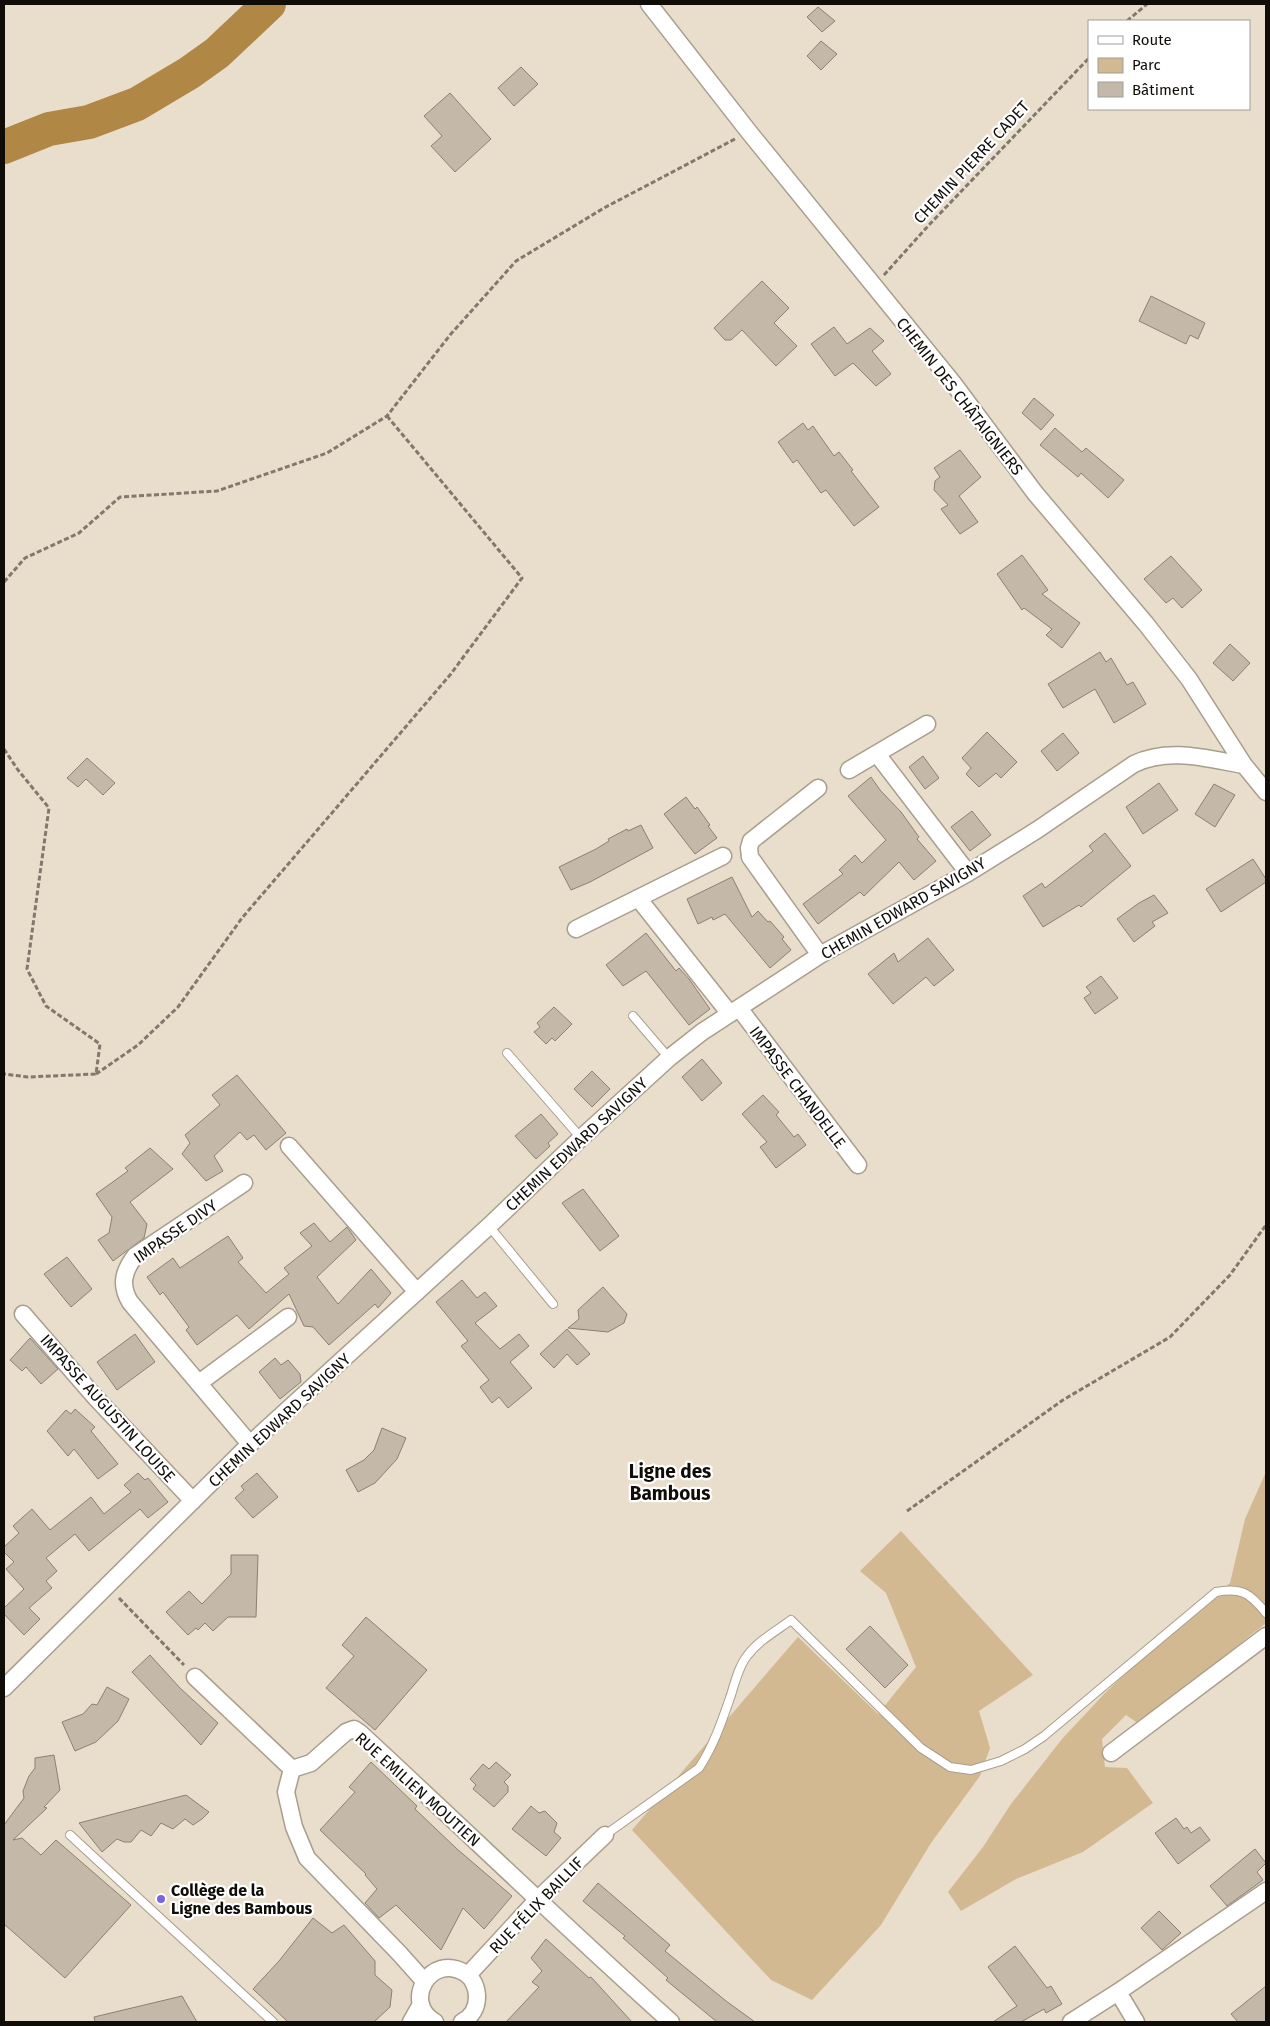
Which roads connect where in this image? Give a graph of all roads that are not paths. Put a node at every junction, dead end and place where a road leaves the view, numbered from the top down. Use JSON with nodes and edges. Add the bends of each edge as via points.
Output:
{"nodes":[{"id":1,"x":649,"y":4,"type":"edge"},
{"id":2,"x":928,"y":724,"type":"dead end"},
{"id":3,"x":877,"y":754,"type":"junction"},
{"id":4,"x":1244,"y":765,"type":"junction"},
{"id":5,"x":849,"y":770,"type":"dead end"},
{"id":6,"x":818,"y":788,"type":"dead end"},
{"id":7,"x":1266,"y":792,"type":"edge"},
{"id":8,"x":723,"y":856,"type":"dead end"},
{"id":9,"x":968,"y":873,"type":"junction"},
{"id":10,"x":638,"y":898,"type":"junction"},
{"id":11,"x":576,"y":929,"type":"dead end"},
{"id":12,"x":820,"y":955,"type":"junction"},
{"id":13,"x":734,"y":1011,"type":"junction"},
{"id":14,"x":634,"y":1016,"type":"dead end"},
{"id":15,"x":507,"y":1053,"type":"dead end"},
{"id":16,"x":669,"y":1058,"type":"junction"},
{"id":17,"x":581,"y":1138,"type":"junction"},
{"id":18,"x":289,"y":1146,"type":"dead end"},
{"id":19,"x":858,"y":1165,"type":"dead end"},
{"id":20,"x":244,"y":1183,"type":"dead end"},
{"id":21,"x":489,"y":1226,"type":"junction"},
{"id":22,"x":417,"y":1292,"type":"junction"},
{"id":23,"x":553,"y":1304,"type":"dead end"},
{"id":24,"x":23,"y":1314,"type":"dead end"},
{"id":25,"x":288,"y":1317,"type":"dead end"},
{"id":26,"x":199,"y":1382,"type":"junction"},
{"id":27,"x":250,"y":1444,"type":"junction"},
{"id":28,"x":193,"y":1501,"type":"junction"},
{"id":29,"x":1266,"y":1613,"type":"edge"},
{"id":30,"x":1266,"y":1636,"type":"edge"},
{"id":31,"x":195,"y":1677,"type":"road end"},
{"id":32,"x":4,"y":1688,"type":"edge"},
{"id":33,"x":1111,"y":1753,"type":"dead end"},
{"id":34,"x":292,"y":1769,"type":"junction"},
{"id":35,"x":70,"y":1835,"type":"dead end"},
{"id":36,"x":605,"y":1835,"type":"joint"},
{"id":37,"x":1266,"y":1891,"type":"edge"},
{"id":38,"x":538,"y":1899,"type":"junction"},
{"id":39,"x":468,"y":1975,"type":"junction"},
{"id":40,"x":424,"y":1981,"type":"junction"},
{"id":41,"x":1118,"y":1992,"type":"junction"},
{"id":42,"x":420,"y":2006,"type":"junction"},
{"id":43,"x":273,"y":2022,"type":"edge"},
{"id":44,"x":411,"y":2022,"type":"edge"},
{"id":45,"x":435,"y":2022,"type":"edge"},
{"id":46,"x":464,"y":2022,"type":"edge"},
{"id":47,"x":671,"y":2022,"type":"edge"},
{"id":48,"x":1071,"y":2022,"type":"edge"},
{"id":49,"x":1136,"y":2022,"type":"edge"}],
"edges":[{"from":1,"to":4,"type":"street","name":"CHEMIN DES CHÂTAIGNIERS","via":[[953,383],[1035,493],[1146,624],[1189,679]]},
{"from":2,"to":3,"type":"street"},
{"from":3,"to":5,"type":"street"},
{"from":3,"to":9,"type":"street"},
{"from":4,"to":7,"type":"street","name":"CHEMIN DES CHÂTAIGNIERS"},
{"from":4,"to":9,"type":"street","name":"CHEMIN EDWARD SAVIGNY","via":[[1172,755],[1145,759]]},
{"from":6,"to":12,"type":"street","via":[[752,841],[749,848],[750,857]]},
{"from":8,"to":10,"type":"street"},
{"from":9,"to":12,"type":"street","name":"CHEMIN EDWARD SAVIGNY"},
{"from":10,"to":11,"type":"street"},
{"from":10,"to":13,"type":"street","name":"IMPASSE CHANDELLE"},
{"from":12,"to":13,"type":"street","name":"CHEMIN EDWARD SAVIGNY"},
{"from":13,"to":16,"type":"street","name":"CHEMIN EDWARD SAVIGNY"},
{"from":13,"to":19,"type":"street","name":"IMPASSE CHANDELLE"},
{"from":14,"to":16,"type":"lane"},
{"from":15,"to":17,"type":"lane"},
{"from":16,"to":17,"type":"street","name":"CHEMIN EDWARD SAVIGNY"},
{"from":17,"to":21,"type":"street","name":"CHEMIN EDWARD SAVIGNY"},
{"from":18,"to":22,"type":"street"},
{"from":20,"to":26,"type":"street","name":"IMPASSE DIVY","via":[[135,1256],[123,1279],[124,1292],[130,1302]]},
{"from":21,"to":22,"type":"street","name":"CHEMIN EDWARD SAVIGNY"},
{"from":21,"to":23,"type":"lane"},
{"from":22,"to":27,"type":"street","name":"CHEMIN EDWARD SAVIGNY"},
{"from":24,"to":28,"type":"street","name":"IMPASSE AUGUSTIN LOUISE"},
{"from":25,"to":26,"type":"street"},
{"from":26,"to":27,"type":"street","name":"IMPASSE DIVY"},
{"from":27,"to":28,"type":"street","name":"CHEMIN EDWARD SAVIGNY"},
{"from":28,"to":32,"type":"street","name":"CHEMIN EDWARD SAVIGNY"},
{"from":29,"to":36,"type":"lane","via":[[1256,1600],[1241,1591],[1216,1592],[1044,1736],[1001,1761],[972,1770],[950,1767],[921,1748],[791,1620],[746,1656],[717,1736],[699,1768]]},
{"from":30,"to":33,"type":"street"},
{"from":31,"to":34,"type":"street"},
{"from":34,"to":38,"type":"street","name":"RUE EMILIEN MOUTIEN","via":[[311,1763],[346,1732],[354,1729]]},
{"from":34,"to":40,"type":"street","via":[[286,1792],[294,1826],[307,1858]]},
{"from":35,"to":43,"type":"lane"},
{"from":36,"to":38,"type":"street","name":"RUE FÉLIX BAILLIF"},
{"from":37,"to":41,"type":"street"},
{"from":38,"to":39,"type":"street","name":"RUE FÉLIX BAILLIF"},
{"from":38,"to":47,"type":"street"},
{"from":39,"to":40,"type":"street","via":[[451,1968],[442,1969]]},
{"from":39,"to":46,"type":"street","via":[[477,1990],[477,1999],[472,2015]]},
{"from":40,"to":42,"type":"street","via":[[419,1996]]},
{"from":41,"to":48,"type":"street"},
{"from":41,"to":49,"type":"street"},
{"from":42,"to":44,"type":"street"},
{"from":42,"to":45,"type":"street","via":[[425,2015]]}]}
